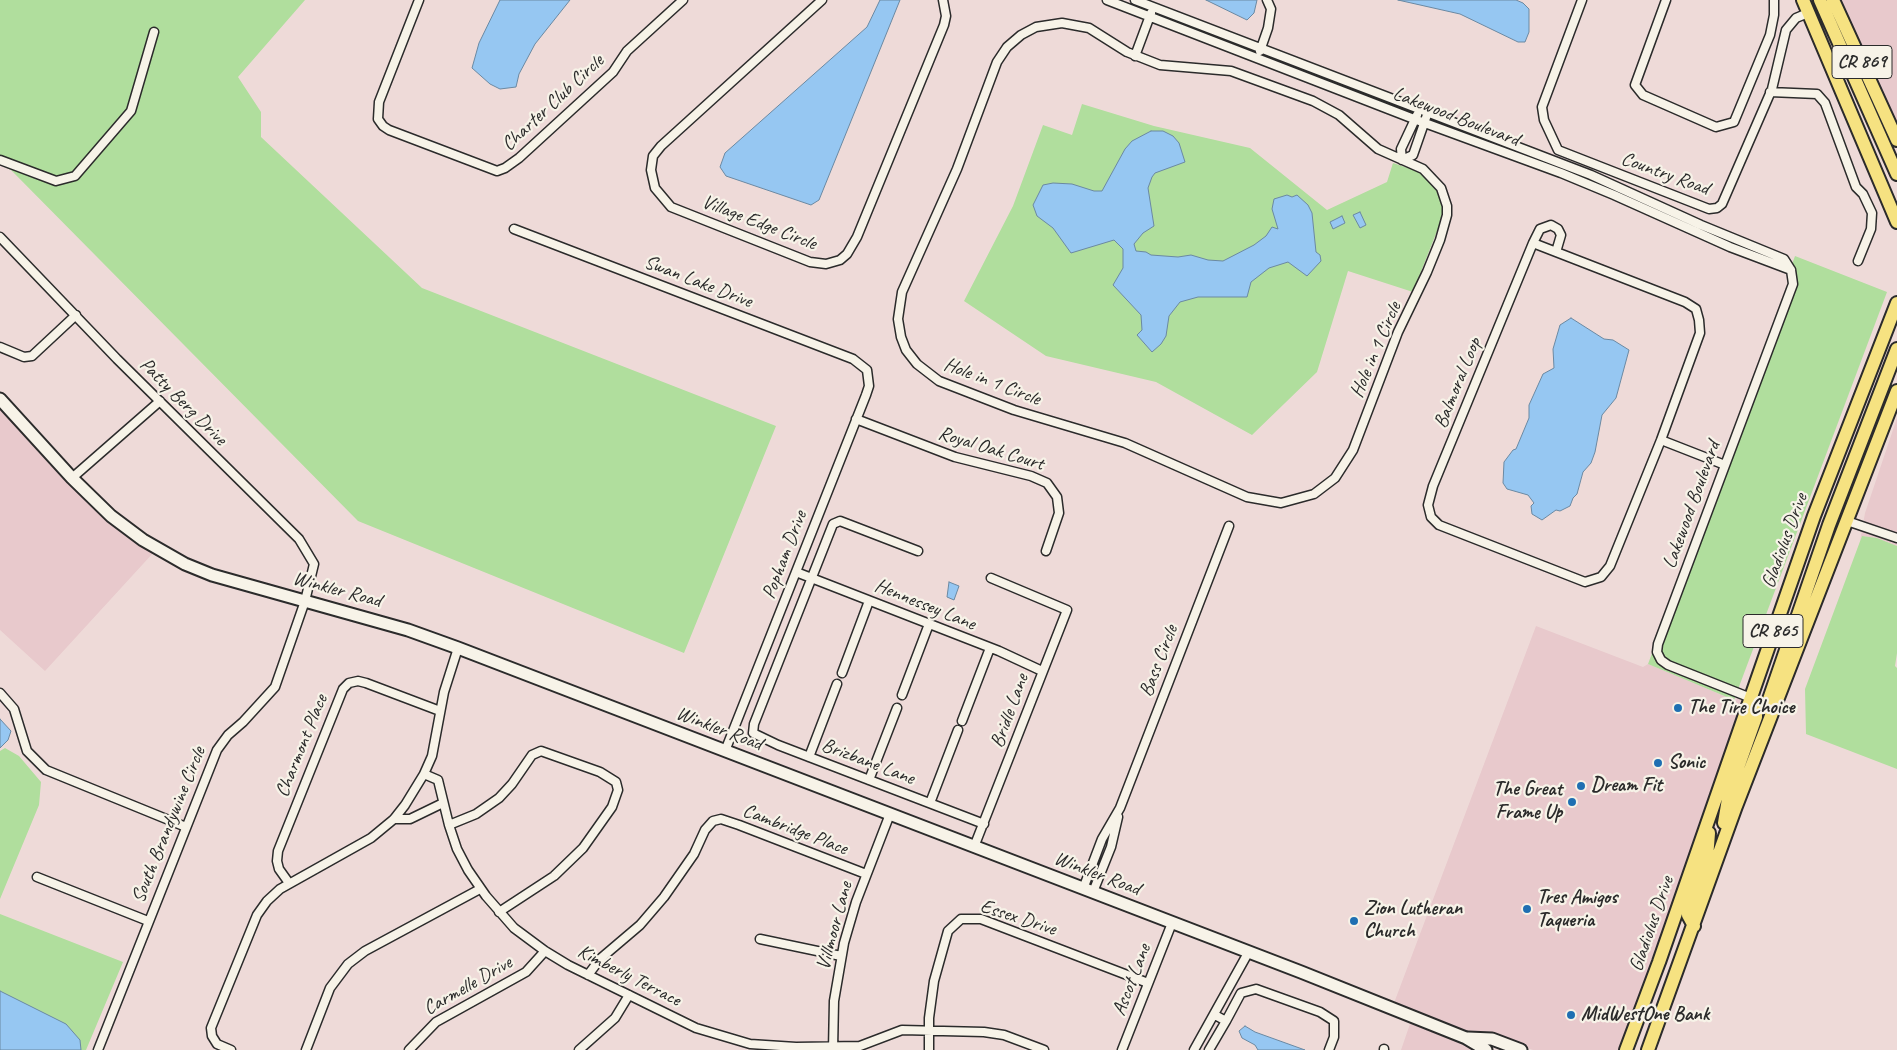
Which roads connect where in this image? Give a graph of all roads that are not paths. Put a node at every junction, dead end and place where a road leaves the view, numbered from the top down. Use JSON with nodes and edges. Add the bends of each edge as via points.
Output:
{"nodes":[{"id":1,"x":419,"y":0,"type":"edge"},
{"id":2,"x":684,"y":0,"type":"edge"},
{"id":3,"x":822,"y":0,"type":"edge"},
{"id":4,"x":944,"y":0,"type":"edge"},
{"id":5,"x":1107,"y":0,"type":"edge"},
{"id":6,"x":1134,"y":0,"type":"edge"},
{"id":7,"x":1161,"y":0,"type":"edge"},
{"id":8,"x":1267,"y":0,"type":"edge"},
{"id":9,"x":1582,"y":0,"type":"edge"},
{"id":10,"x":1666,"y":0,"type":"edge"},
{"id":11,"x":1774,"y":0,"type":"edge"},
{"id":12,"x":1803,"y":0,"type":"edge"},
{"id":13,"x":1820,"y":0,"type":"edge"},
{"id":14,"x":1837,"y":1,"type":"edge"},
{"id":15,"x":1151,"y":5,"type":"edge"},
{"id":16,"x":1808,"y":13,"type":"junction"},
{"id":17,"x":1150,"y":16,"type":"junction"},
{"id":18,"x":154,"y":32,"type":"dead end"},
{"id":19,"x":1261,"y":48,"type":"junction"},
{"id":20,"x":1764,"y":53,"type":"junction"},
{"id":21,"x":1135,"y":56,"type":"junction"},
{"id":22,"x":1257,"y":58,"type":"junction"},
{"id":23,"x":1779,"y":58,"type":"junction"},
{"id":24,"x":1770,"y":92,"type":"junction"},
{"id":25,"x":1420,"y":108,"type":"junction"},
{"id":26,"x":1428,"y":112,"type":"junction"},
{"id":27,"x":1414,"y":119,"type":"junction"},
{"id":28,"x":1424,"y":123,"type":"junction"},
{"id":29,"x":1897,"y":140,"type":"edge"},
{"id":30,"x":0,"y":160,"type":"edge"},
{"id":31,"x":1402,"y":160,"type":"junction"},
{"id":32,"x":1595,"y":165,"type":"junction"},
{"id":33,"x":1896,"y":170,"type":"edge"},
{"id":34,"x":1591,"y":175,"type":"junction"},
{"id":35,"x":1587,"y":184,"type":"junction"},
{"id":36,"x":1897,"y":222,"type":"edge"},
{"id":37,"x":514,"y":229,"type":"dead end"},
{"id":38,"x":0,"y":237,"type":"edge"},
{"id":39,"x":1533,"y":243,"type":"junction"},
{"id":40,"x":1556,"y":252,"type":"junction"},
{"id":41,"x":1858,"y":261,"type":"dead end"},
{"id":42,"x":1791,"y":270,"type":"junction"},
{"id":43,"x":1897,"y":303,"type":"edge"},
{"id":44,"x":76,"y":315,"type":"junction"},
{"id":45,"x":1880,"y":344,"type":"junction"},
{"id":46,"x":0,"y":347,"type":"edge"},
{"id":47,"x":1896,"y":347,"type":"edge"},
{"id":48,"x":867,"y":370,"type":"joint"},
{"id":49,"x":1897,"y":391,"type":"edge"},
{"id":50,"x":0,"y":399,"type":"edge"},
{"id":51,"x":160,"y":401,"type":"junction"},
{"id":52,"x":856,"y":419,"type":"junction"},
{"id":53,"x":1661,"y":440,"type":"junction"},
{"id":54,"x":1725,"y":465,"type":"junction"},
{"id":55,"x":72,"y":478,"type":"junction"},
{"id":56,"x":1847,"y":521,"type":"junction"},
{"id":57,"x":1229,"y":526,"type":"dead end"},
{"id":58,"x":1897,"y":538,"type":"edge"},
{"id":59,"x":918,"y":551,"type":"dead end"},
{"id":60,"x":1046,"y":551,"type":"dead end"},
{"id":61,"x":796,"y":572,"type":"junction"},
{"id":62,"x":811,"y":578,"type":"junction"},
{"id":63,"x":991,"y":578,"type":"dead end"},
{"id":64,"x":870,"y":600,"type":"junction"},
{"id":65,"x":305,"y":601,"type":"junction"},
{"id":66,"x":929,"y":624,"type":"junction"},
{"id":67,"x":458,"y":648,"type":"junction"},
{"id":68,"x":990,"y":648,"type":"junction"},
{"id":69,"x":1042,"y":671,"type":"junction"},
{"id":70,"x":842,"y":673,"type":"dead end"},
{"id":71,"x":837,"y":684,"type":"dead end"},
{"id":72,"x":0,"y":692,"type":"edge"},
{"id":73,"x":902,"y":695,"type":"dead end"},
{"id":74,"x":1751,"y":698,"type":"junction"},
{"id":75,"x":897,"y":708,"type":"dead end"},
{"id":76,"x":440,"y":711,"type":"junction"},
{"id":77,"x":962,"y":720,"type":"dead end"},
{"id":78,"x":958,"y":730,"type":"dead end"},
{"id":79,"x":726,"y":751,"type":"junction"},
{"id":80,"x":809,"y":757,"type":"junction"},
{"id":81,"x":424,"y":774,"type":"junction"},
{"id":82,"x":869,"y":780,"type":"junction"},
{"id":83,"x":443,"y":803,"type":"junction"},
{"id":84,"x":930,"y":803,"type":"junction"},
{"id":85,"x":1736,"y":806,"type":"junction"},
{"id":86,"x":1711,"y":813,"type":"junction"},
{"id":87,"x":890,"y":814,"type":"junction"},
{"id":88,"x":394,"y":819,"type":"junction"},
{"id":89,"x":984,"y":824,"type":"junction"},
{"id":90,"x":449,"y":825,"type":"junction"},
{"id":91,"x":186,"y":827,"type":"junction"},
{"id":92,"x":974,"y":847,"type":"junction"},
{"id":93,"x":1720,"y":852,"type":"junction"},
{"id":94,"x":866,"y":874,"type":"junction"},
{"id":95,"x":37,"y":877,"type":"dead end"},
{"id":96,"x":289,"y":883,"type":"junction"},
{"id":97,"x":480,"y":889,"type":"junction"},
{"id":98,"x":1088,"y":891,"type":"junction"},
{"id":99,"x":498,"y":912,"type":"junction"},
{"id":100,"x":148,"y":921,"type":"junction"},
{"id":101,"x":1172,"y":923,"type":"junction"},
{"id":102,"x":1694,"y":926,"type":"junction"},
{"id":103,"x":760,"y":939,"type":"dead end"},
{"id":104,"x":545,"y":952,"type":"junction"},
{"id":105,"x":1248,"y":953,"type":"junction"},
{"id":106,"x":841,"y":956,"type":"junction"},
{"id":107,"x":588,"y":975,"type":"junction"},
{"id":108,"x":1148,"y":983,"type":"junction"},
{"id":109,"x":628,"y":995,"type":"junction"},
{"id":110,"x":1214,"y":1015,"type":"junction"},
{"id":111,"x":1226,"y":1021,"type":"junction"},
{"id":112,"x":929,"y":1030,"type":"junction"},
{"id":113,"x":1466,"y":1038,"type":"junction"},
{"id":114,"x":833,"y":1048,"type":"edge"},
{"id":115,"x":98,"y":1050,"type":"edge"},
{"id":116,"x":231,"y":1050,"type":"edge"},
{"id":117,"x":306,"y":1050,"type":"edge"},
{"id":118,"x":409,"y":1050,"type":"edge"},
{"id":119,"x":579,"y":1050,"type":"edge"},
{"id":120,"x":929,"y":1050,"type":"edge"},
{"id":121,"x":1044,"y":1050,"type":"edge"},
{"id":122,"x":1122,"y":1050,"type":"edge"},
{"id":123,"x":1194,"y":1050,"type":"edge"},
{"id":124,"x":1209,"y":1050,"type":"edge"},
{"id":125,"x":1329,"y":1050,"type":"edge"},
{"id":126,"x":1486,"y":1050,"type":"edge"},
{"id":127,"x":1521,"y":1050,"type":"edge"},
{"id":128,"x":1626,"y":1050,"type":"edge"},
{"id":129,"x":1648,"y":1050,"type":"edge"}],
"edges":[{"from":1,"to":2,"type":"street","name":"Charter Club Circle","via":[[379,102],[378,119],[390,130],[497,171],[519,158],[613,72],[627,51]]},
{"from":3,"to":4,"type":"street","name":"Village Edge Circle","via":[[661,146],[653,156],[651,170],[655,188],[670,206],[810,262],[826,264],[840,260],[857,237],[944,25]]},
{"from":5,"to":17,"type":"street","name":"Lakewood Boulevard"},
{"from":6,"to":15,"type":"street","name":"Lakewood Boulevard"},
{"from":7,"to":15,"type":"street"},
{"from":8,"to":19,"type":"street","via":[[1270,9],[1268,28]]},
{"from":9,"to":32,"type":"street","name":"Country Road","via":[[1542,107],[1544,120],[1558,150]]},
{"from":10,"to":20,"type":"street","via":[[1635,85],[1643,95],[1716,127],[1726,126],[1734,122]]},
{"from":11,"to":20,"type":"street","via":[[1774,16]]},
{"from":12,"to":16,"type":"main road","number":"CR 869"},
{"from":13,"to":33,"type":"main road"},
{"from":14,"to":29,"type":"main road","number":"CR 869"},
{"from":15,"to":17,"type":"street"},
{"from":15,"to":19,"type":"street","name":"Lakewood Boulevard"},
{"from":16,"to":23,"type":"street","name":"Country Road","via":[[1788,26]]},
{"from":16,"to":36,"type":"main road","number":"CR 869"},
{"from":17,"to":21,"type":"street"},
{"from":17,"to":22,"type":"street","name":"Lakewood Boulevard"},
{"from":18,"to":30,"type":"street","via":[[133,107],[75,176],[56,181]]},
{"from":19,"to":22,"type":"street"},
{"from":19,"to":25,"type":"street","name":"Lakewood Boulevard"},
{"from":20,"to":23,"type":"street"},
{"from":21,"to":31,"type":"street","name":"Hole in 1 Circle","via":[[1169,66],[1231,71],[1304,97],[1339,115],[1378,149]]},
{"from":21,"to":31,"type":"street","name":"Hole in 1 Circle","via":[[1089,28],[1062,23],[1034,28],[1014,41],[1002,54],[900,301],[901,337],[912,358],[931,376],[1014,410],[1125,444],[1247,497],[1281,503],[1314,494],[1336,478],[1353,450],[1398,332],[1427,272],[1445,223],[1447,206],[1436,181],[1423,169]]},
{"from":22,"to":27,"type":"street","name":"Lakewood Boulevard"},
{"from":23,"to":24,"type":"street","name":"Country Road"},
{"from":24,"to":32,"type":"street","name":"Country Road","via":[[1722,204],[1716,208],[1709,209]]},
{"from":24,"to":41,"type":"street","via":[[1821,96],[1856,187],[1872,213],[1871,228]]},
{"from":25,"to":26,"type":"street","name":"Lakewood Boulevard"},
{"from":25,"to":27,"type":"street"},
{"from":26,"to":28,"type":"street"},
{"from":26,"to":34,"type":"street","name":"Lakewood Boulevard"},
{"from":27,"to":28,"type":"street","name":"Lakewood Boulevard"},
{"from":27,"to":31,"type":"street","via":[[1401,149]]},
{"from":28,"to":31,"type":"street","via":[[1413,155]]},
{"from":28,"to":35,"type":"street","name":"Lakewood Boulevard"},
{"from":32,"to":34,"type":"street","name":"Country Road"},
{"from":34,"to":35,"type":"street","name":"Country Road"},
{"from":34,"to":42,"type":"street","name":"Lakewood Boulevard","via":[[1701,226],[1784,259]]},
{"from":35,"to":42,"type":"street","name":"Lakewood Boulevard","via":[[1694,232]]},
{"from":37,"to":48,"type":"street","name":"Swan Lake Drive","via":[[853,359]]},
{"from":38,"to":44,"type":"street","name":"Patty Berg Drive"},
{"from":39,"to":40,"type":"street","name":"Balmoral Loop"},
{"from":39,"to":40,"type":"street","via":[[1544,226],[1555,226],[1561,234]]},
{"from":39,"to":53,"type":"street","name":"Balmoral Loop","via":[[1433,486],[1428,505],[1431,516],[1439,525],[1585,582],[1601,577],[1610,566]]},
{"from":40,"to":53,"type":"street","name":"Balmoral Loop","via":[[1696,309],[1700,333]]},
{"from":42,"to":54,"type":"street","name":"Lakewood Boulevard","via":[[1793,284]]},
{"from":43,"to":45,"type":"main road","name":"Gladiolus Drive","number":"CR 865"},
{"from":44,"to":46,"type":"street","via":[[32,356],[24,357]]},
{"from":44,"to":51,"type":"street","name":"Patty Berg Drive"},
{"from":45,"to":47,"type":"main road"},
{"from":45,"to":74,"type":"main road","name":"Gladiolus Drive","number":"CR 865","via":[[1814,516]]},
{"from":47,"to":85,"type":"main road","via":[[1807,587]]},
{"from":48,"to":52,"type":"street","name":"Popham Drive","via":[[869,386]]},
{"from":49,"to":56,"type":"main road","name":"Gladiolus Drive","number":"CR 865"},
{"from":50,"to":55,"type":"street","name":"Winkler Road"},
{"from":51,"to":55,"type":"street"},
{"from":51,"to":65,"type":"street","name":"Patty Berg Drive","via":[[299,539],[314,564]]},
{"from":52,"to":60,"type":"street","name":"Royal Oak Court","via":[[955,457],[1047,483],[1057,497],[1059,513]]},
{"from":52,"to":61,"type":"street","name":"Popham Drive"},
{"from":53,"to":54,"type":"street"},
{"from":54,"to":74,"type":"street","name":"Lakewood Boulevard","via":[[1657,652],[1668,665]]},
{"from":55,"to":65,"type":"street","name":"Winkler Road","via":[[127,529],[167,555],[212,574]]},
{"from":56,"to":58,"type":"street"},
{"from":56,"to":85,"type":"main road","name":"Gladiolus Drive","number":"CR 865"},
{"from":57,"to":98,"type":"street","name":"Bass Circle","via":[[1120,808],[1111,847]]},
{"from":59,"to":62,"type":"street","via":[[840,521],[832,524]]},
{"from":61,"to":62,"type":"street","name":"Hennessey Lane"},
{"from":61,"to":79,"type":"street","name":"Popham Drive"},
{"from":62,"to":64,"type":"street","name":"Hennessey Lane"},
{"from":62,"to":80,"type":"street","name":"Brizbane Lane","via":[[755,720],[754,733]]},
{"from":63,"to":69,"type":"street","name":"Bridle Lane","via":[[1067,610]]},
{"from":64,"to":66,"type":"street","name":"Hennessey Lane"},
{"from":64,"to":70,"type":"street"},
{"from":65,"to":67,"type":"street","name":"Winkler Road","via":[[408,630]]},
{"from":65,"to":91,"type":"street","name":"South Brandywine Circle","via":[[275,687],[222,741]]},
{"from":66,"to":68,"type":"street","name":"Hennessey Lane"},
{"from":66,"to":73,"type":"street"},
{"from":67,"to":76,"type":"street"},
{"from":67,"to":79,"type":"street","name":"Winkler Road"},
{"from":68,"to":69,"type":"street","name":"Hennessey Lane"},
{"from":68,"to":77,"type":"street"},
{"from":69,"to":89,"type":"street","name":"Bridle Lane"},
{"from":71,"to":80,"type":"street"},
{"from":72,"to":91,"type":"street","via":[[14,710],[27,751],[46,770]]},
{"from":74,"to":86,"type":"main road","name":"Gladiolus Drive","number":"CR 865"},
{"from":74,"to":93,"type":"main road","via":[[1756,717],[1729,793]]},
{"from":75,"to":82,"type":"street"},
{"from":76,"to":81,"type":"street","via":[[437,735]]},
{"from":76,"to":96,"type":"street","name":"Charmont Place","via":[[366,682],[349,683],[343,689],[278,851],[279,868]]},
{"from":78,"to":84,"type":"street"},
{"from":79,"to":87,"type":"street","name":"Winkler Road"},
{"from":80,"to":82,"type":"street","name":"Brizbane Lane"},
{"from":81,"to":83,"type":"street","name":"Kimberly Terrace","via":[[438,780]]},
{"from":81,"to":88,"type":"street"},
{"from":82,"to":84,"type":"street","name":"Brizbane Lane"},
{"from":83,"to":88,"type":"street","via":[[410,819]]},
{"from":83,"to":90,"type":"street","name":"Kimberly Terrace"},
{"from":84,"to":89,"type":"street","name":"Brizbane Lane"},
{"from":85,"to":93,"type":"main road","name":"Gladiolus Drive","number":"CR 865"},
{"from":86,"to":102,"type":"main road","via":[[1707,858],[1689,906],[1688,914]]},
{"from":86,"to":128,"type":"main road","name":"Gladiolus Drive","number":"CR 865"},
{"from":87,"to":92,"type":"street","name":"Winkler Road"},
{"from":87,"to":94,"type":"street","name":"Villmoor Lane"},
{"from":88,"to":96,"type":"street","via":[[372,838]]},
{"from":89,"to":92,"type":"street","name":"Bridle Lane"},
{"from":90,"to":97,"type":"street","name":"Kimberly Terrace","via":[[457,849]]},
{"from":90,"to":99,"type":"street","via":[[476,814],[499,798],[532,755],[541,751],[600,772],[616,782],[618,790],[612,807],[583,848],[554,876]]},
{"from":91,"to":100,"type":"street","name":"South Brandywine Circle"},
{"from":92,"to":98,"type":"street","name":"Winkler Road"},
{"from":93,"to":102,"type":"main road","name":"Gladiolus Drive","number":"CR 865"},
{"from":94,"to":106,"type":"street","name":"Villmoor Lane"},
{"from":94,"to":107,"type":"street","name":"Cambridge Place","via":[[739,825],[713,821],[664,897],[640,925],[600,959]]},
{"from":95,"to":100,"type":"street"},
{"from":96,"to":116,"type":"street","via":[[257,915],[213,1020],[212,1036],[218,1044]]},
{"from":97,"to":99,"type":"street","name":"Kimberly Terrace"},
{"from":97,"to":117,"type":"street","via":[[348,964],[330,988]]},
{"from":98,"to":101,"type":"street","name":"Winkler Road"},
{"from":99,"to":104,"type":"street","name":"Kimberly Terrace"},
{"from":100,"to":115,"type":"street","name":"South Brandywine Circle"},
{"from":101,"to":105,"type":"street","name":"Winkler Road"},
{"from":101,"to":108,"type":"street","name":"Ascot Lane"},
{"from":102,"to":129,"type":"main road","name":"Gladiolus Drive","number":"CR 865"},
{"from":103,"to":106,"type":"street"},
{"from":104,"to":107,"type":"street","name":"Kimberly Terrace"},
{"from":104,"to":118,"type":"street","name":"Carmelle Drive","via":[[526,972],[436,1022]]},
{"from":105,"to":110,"type":"street"},
{"from":105,"to":113,"type":"street","name":"Winkler Road"},
{"from":106,"to":114,"type":"street","name":"Villmoor Lane","via":[[834,1001]]},
{"from":107,"to":109,"type":"street","name":"Kimberly Terrace"},
{"from":108,"to":112,"type":"street","name":"Essex Drive","via":[[981,919],[961,919],[953,924],[945,940],[934,981]]},
{"from":108,"to":122,"type":"street","name":"Ascot Lane"},
{"from":109,"to":114,"type":"street","name":"Kimberly Terrace","via":[[696,1028],[733,1040],[768,1046]]},
{"from":109,"to":119,"type":"street","via":[[615,1018]]},
{"from":110,"to":111,"type":"street"},
{"from":110,"to":123,"type":"street"},
{"from":111,"to":124,"type":"street"},
{"from":111,"to":125,"type":"street","via":[[1241,993],[1256,989],[1320,1012],[1334,1021],[1334,1037]]},
{"from":112,"to":114,"type":"street","name":"Kimberly Terrace","via":[[893,1032],[869,1044]]},
{"from":112,"to":120,"type":"street"},
{"from":112,"to":121,"type":"street","name":"Kimberly Terrace","via":[[994,1033]]},
{"from":113,"to":126,"type":"street","name":"Winkler Road"},
{"from":113,"to":127,"type":"street","name":"Winkler Road","via":[[1492,1039]]}]}
